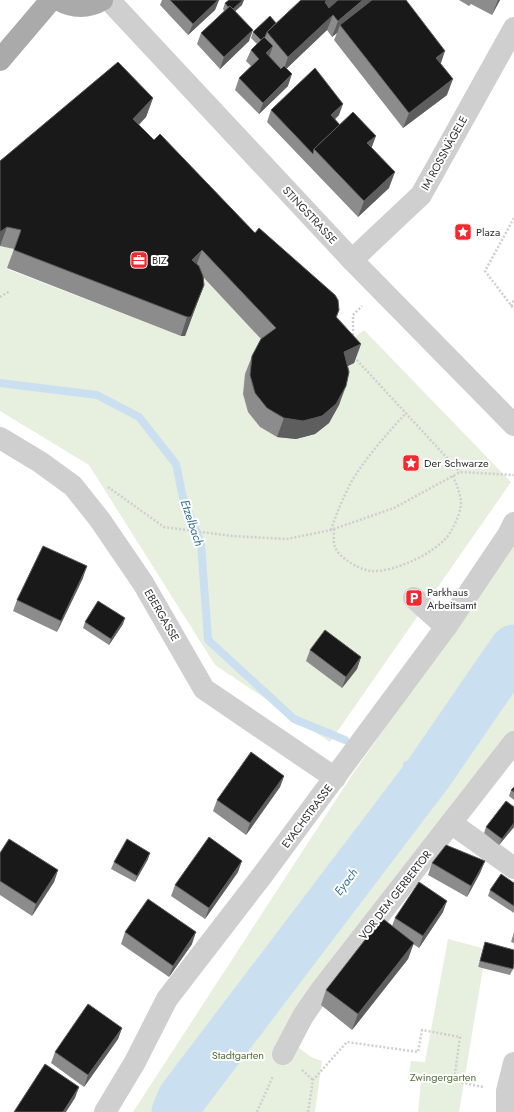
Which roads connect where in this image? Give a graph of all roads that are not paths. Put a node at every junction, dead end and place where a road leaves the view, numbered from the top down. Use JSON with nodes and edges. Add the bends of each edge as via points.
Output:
{"nodes":[{"id":1,"x":51,"y":0,"type":"edge"},
{"id":2,"x":59,"y":0,"type":"edge"},
{"id":3,"x":102,"y":0,"type":"edge"},
{"id":4,"x":109,"y":0,"type":"edge"},
{"id":5,"x":514,"y":28,"type":"edge"},
{"id":6,"x":0,"y":60,"type":"edge"},
{"id":7,"x":352,"y":260,"type":"junction"},
{"id":8,"x":514,"y":425,"type":"edge"},
{"id":9,"x":0,"y":438,"type":"edge"},
{"id":10,"x":514,"y":523,"type":"edge"},
{"id":11,"x":414,"y":598,"type":"dead end"},
{"id":12,"x":446,"y":627,"type":"junction"},
{"id":13,"x":514,"y":742,"type":"edge"},
{"id":14,"x":335,"y":778,"type":"junction"},
{"id":15,"x":451,"y":823,"type":"junction"},
{"id":16,"x":514,"y":868,"type":"edge"},
{"id":17,"x":283,"y":1054,"type":"road end"},
{"id":18,"x":514,"y":1063,"type":"edge"},
{"id":19,"x":507,"y":1102,"type":"edge"},
{"id":20,"x":105,"y":1112,"type":"edge"}],
"edges":[{"from":1,"to":6,"type":"main road"},
{"from":2,"to":3,"type":"main road","via":[[80,6]]},
{"from":4,"to":7,"type":"street","name":"STINGSTRASSE"},
{"from":5,"to":7,"type":"street","name":"IM ROSSNÄGELE","via":[[421,195]]},
{"from":7,"to":8,"type":"street","name":"STINGSTRASSE"},
{"from":9,"to":14,"type":"street","name":"EBERGASSE","via":[[73,486],[144,583],[204,689]]},
{"from":10,"to":12,"type":"street","name":"EYACHSTRASSE"},
{"from":11,"to":12,"type":"street"},
{"from":12,"to":14,"type":"street","name":"EYACHSTRASSE"},
{"from":13,"to":15,"type":"street","name":"VOR DEM GERBERTOR"},
{"from":14,"to":20,"type":"street","name":"EYACHSTRASSE","via":[[167,999],[135,1062]]},
{"from":15,"to":16,"type":"street"},
{"from":15,"to":17,"type":"street","name":"VOR DEM GERBERTOR","via":[[321,990],[303,1016]]},
{"from":18,"to":19,"type":"street"}]}
